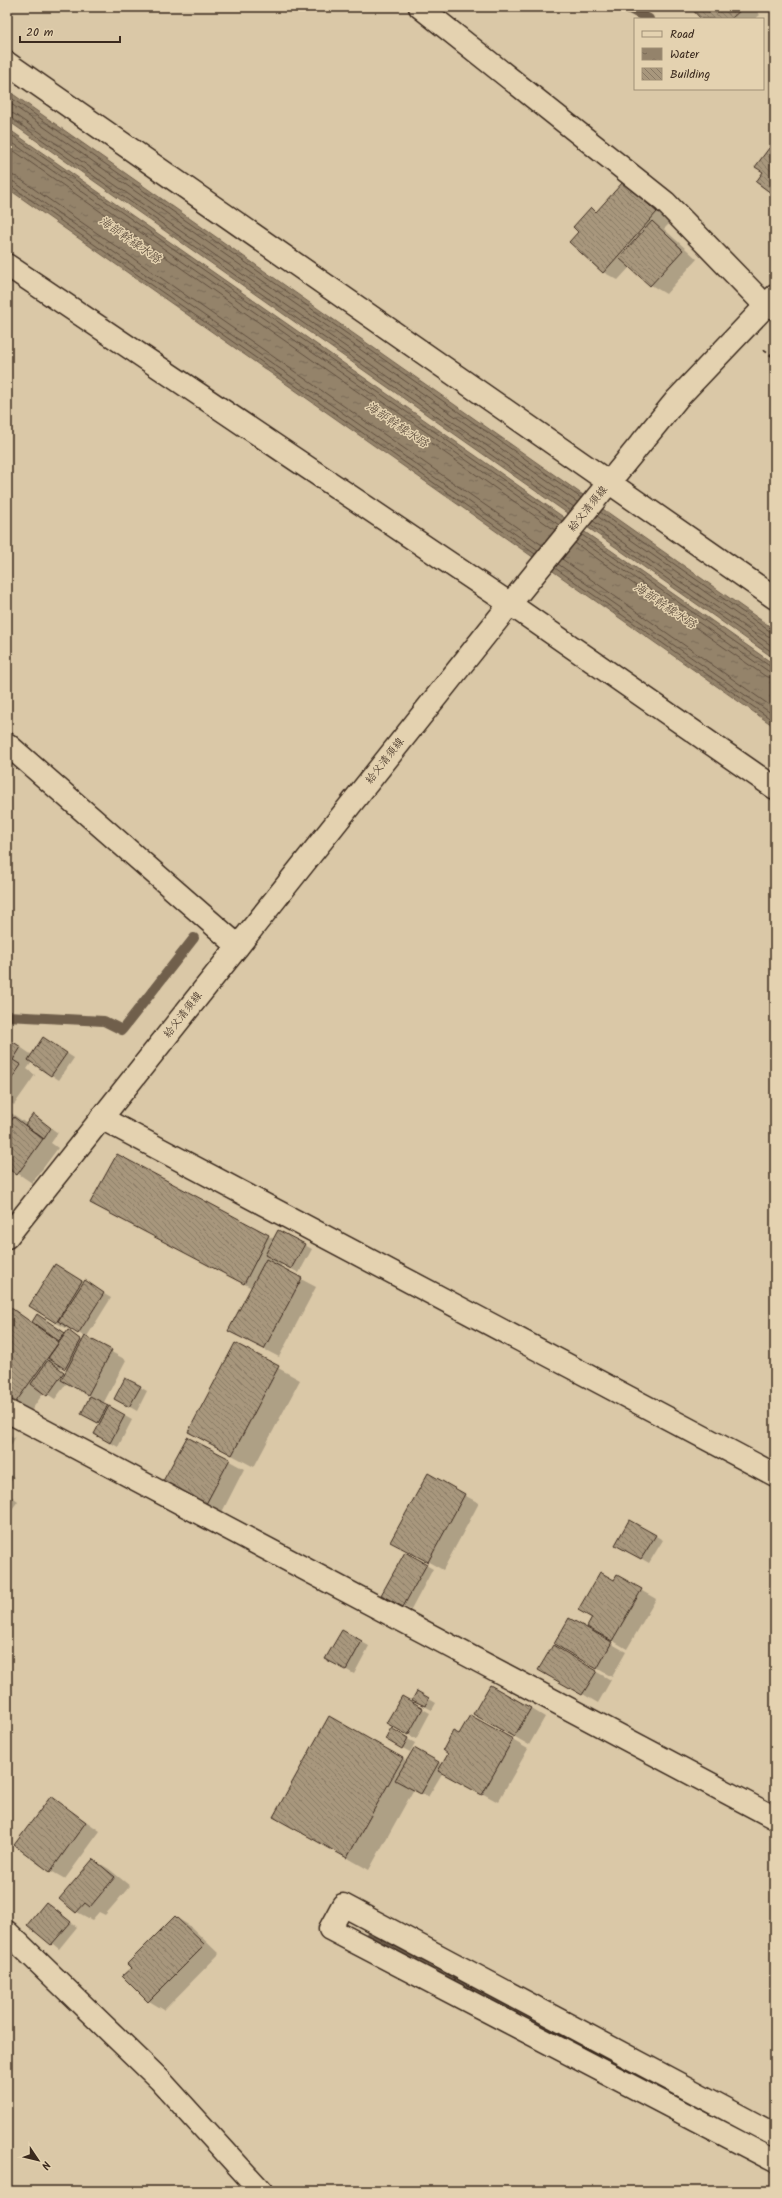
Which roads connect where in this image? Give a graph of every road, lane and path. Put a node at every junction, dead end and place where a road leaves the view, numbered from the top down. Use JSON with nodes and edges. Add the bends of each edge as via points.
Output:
{"nodes":[{"id":1,"x":420,"y":7,"type":"edge"},
{"id":2,"x":7,"y":63,"type":"edge"},
{"id":3,"x":7,"y":265,"type":"edge"},
{"id":4,"x":772,"y":303,"type":"edge"},
{"id":5,"x":605,"y":488,"type":"junction"},
{"id":6,"x":775,"y":598,"type":"edge"},
{"id":7,"x":510,"y":604,"type":"junction"},
{"id":8,"x":7,"y":744,"type":"edge"},
{"id":9,"x":775,"y":788,"type":"edge"},
{"id":10,"x":238,"y":946,"type":"junction"},
{"id":11,"x":101,"y":1118,"type":"junction"},
{"id":12,"x":7,"y":1237,"type":"edge"},
{"id":13,"x":7,"y":1411,"type":"edge"},
{"id":14,"x":775,"y":1475,"type":"edge"},
{"id":15,"x":775,"y":1818,"type":"edge"},
{"id":16,"x":7,"y":1932,"type":"edge"},
{"id":17,"x":775,"y":2135,"type":"edge"},
{"id":18,"x":775,"y":2161,"type":"edge"},
{"id":19,"x":261,"y":2191,"type":"edge"}],
"edges":[{"from":1,"to":4,"type":"street","via":[[666,202]]},
{"from":2,"to":5,"type":"street"},
{"from":3,"to":7,"type":"street"},
{"from":4,"to":5,"type":"street","name":"給父清須線","via":[[677,399]]},
{"from":5,"to":6,"type":"street"},
{"from":5,"to":7,"type":"street","name":"給父清須線"},
{"from":7,"to":9,"type":"street"},
{"from":7,"to":10,"type":"street","name":"給父清須線"},
{"from":8,"to":10,"type":"street"},
{"from":10,"to":11,"type":"street","name":"給父清須線"},
{"from":11,"to":12,"type":"street","name":"給父清須線"},
{"from":11,"to":14,"type":"street"},
{"from":13,"to":15,"type":"street"},
{"from":16,"to":19,"type":"street","via":[[160,2080]]},
{"from":17,"to":18,"type":"street","via":[[343,1905],[330,1929]]}]}
